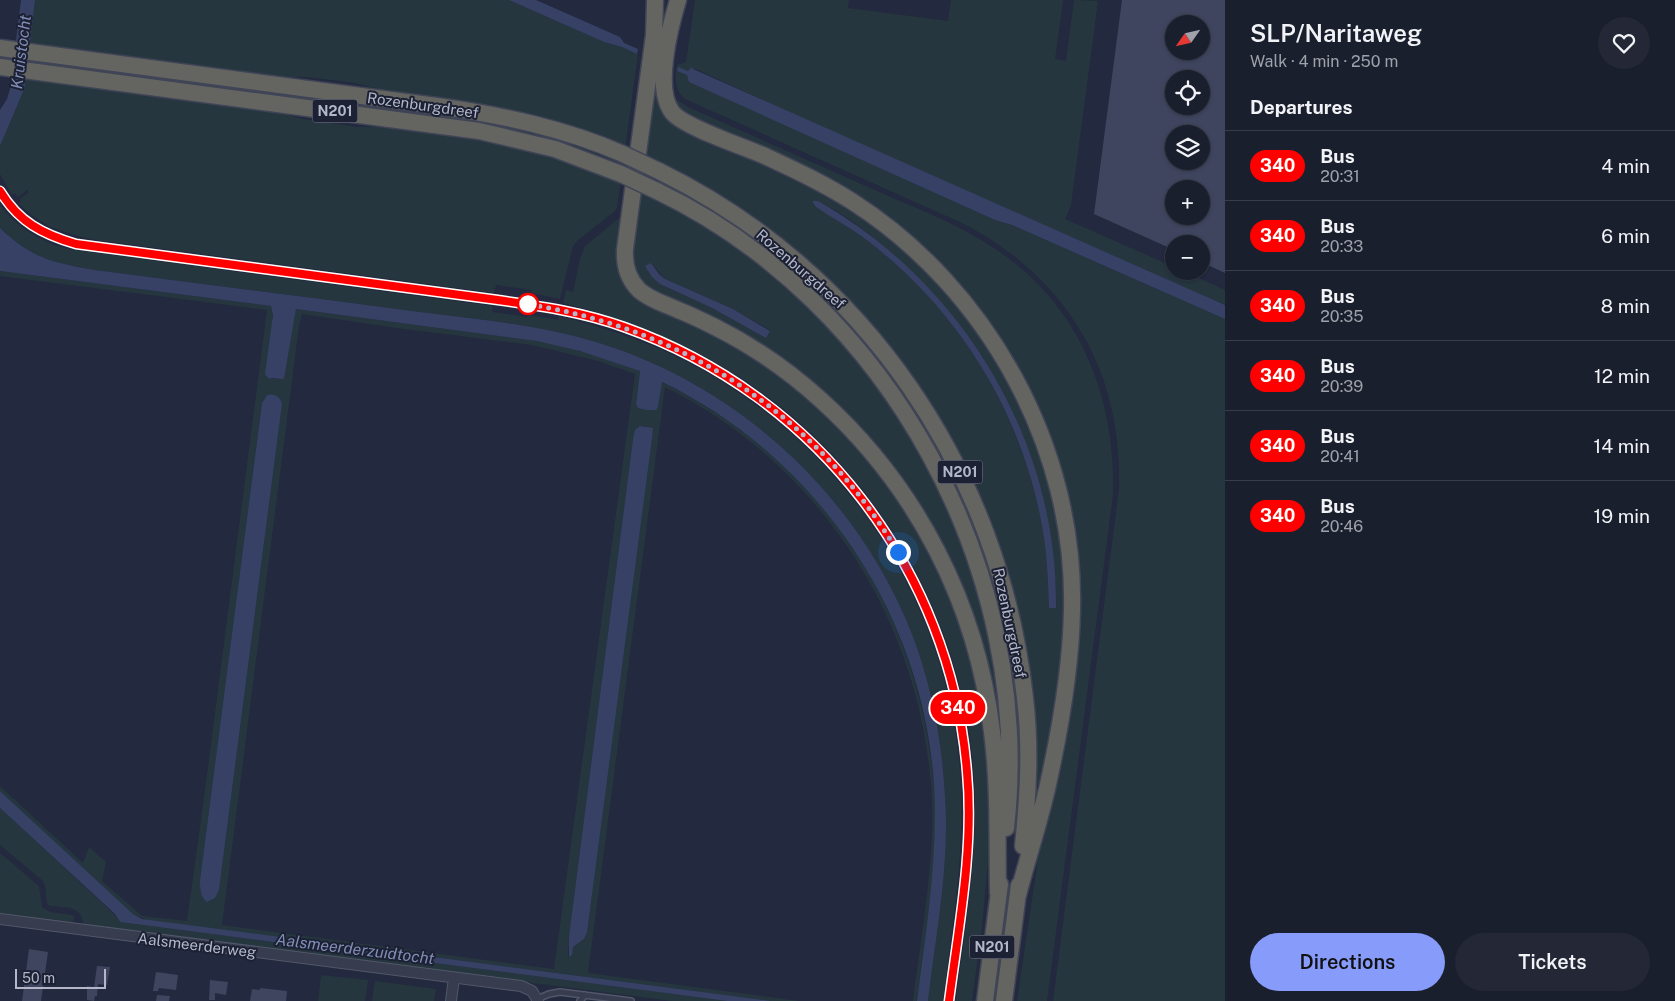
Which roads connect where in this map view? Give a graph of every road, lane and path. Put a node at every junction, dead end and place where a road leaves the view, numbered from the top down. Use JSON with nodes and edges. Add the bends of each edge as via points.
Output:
{"nodes":[{"id":1,"x":655,"y":0,"type":"edge"},
{"id":2,"x":678,"y":0,"type":"edge"},
{"id":3,"x":0,"y":48,"type":"edge"},
{"id":4,"x":0,"y":67,"type":"edge"},
{"id":5,"x":0,"y":191,"type":"edge"},
{"id":6,"x":998,"y":893,"type":"junction"},
{"id":7,"x":1018,"y":895,"type":"junction"},
{"id":8,"x":0,"y":919,"type":"edge"},
{"id":9,"x":454,"y":978,"type":"junction"},
{"id":10,"x":585,"y":995,"type":"junction"},
{"id":11,"x":538,"y":1000,"type":"edge"},
{"id":12,"x":451,"y":1001,"type":"edge"},
{"id":13,"x":580,"y":1001,"type":"edge"},
{"id":14,"x":631,"y":1001,"type":"edge"},
{"id":15,"x":950,"y":1001,"type":"edge"},
{"id":16,"x":985,"y":1001,"type":"edge"},
{"id":17,"x":1004,"y":1001,"type":"edge"}],
"edges":[{"from":1,"to":6,"type":"highway","number":"N201","via":[[654,35],[625,249],[627,271],[641,291],[746,345],[821,400],[880,462],[931,538],[964,610],[987,694],[996,778]]},
{"from":2,"to":7,"type":"highway","number":"N201","via":[[671,24],[663,90],[667,105],[676,116],[814,180],[854,203],[906,242],[945,280],[982,326],[1034,417],[1051,464],[1062,511],[1072,607],[1067,676],[1047,789]]},
{"from":3,"to":7,"type":"highway","name":"Rozenburgdreef","number":"N201","bridge":true,"via":[[516,119],[623,154],[659,171],[749,224],[784,251],[835,296],[908,383],[932,420],[980,517],[1014,626],[1023,677],[1028,781]]},
{"from":4,"to":6,"type":"highway","name":"Rozenburgdreef","number":"N201","bridge":true,"via":[[479,131],[555,149],[657,190],[751,248],[794,283],[834,322],[899,404],[949,491],[970,541],[988,597],[998,643],[1008,724],[1008,817]]},
{"from":5,"to":15,"type":"lane","via":[[28,222],[49,235],[76,244],[498,300],[595,318],[648,336],[697,359],[766,403],[795,427],[854,489],[898,552],[929,614],[956,697],[965,746],[969,816]]},
{"from":6,"to":16,"type":"highway","name":"Rozenburgdreef","number":"N201"},
{"from":7,"to":17,"type":"highway","name":"Rozenburgdreef","number":"N201"},
{"from":8,"to":9,"type":"street","name":"Aalsmeerderweg"},
{"from":9,"to":11,"type":"street","name":"Aalsmeerderweg","via":[[523,987],[532,991]]},
{"from":9,"to":12,"type":"street"},
{"from":10,"to":11,"type":"lane","name":"Aalsmeerderweg","via":[[558,992]]},
{"from":10,"to":13,"type":"lane"},
{"from":10,"to":14,"type":"lane","name":"Aalsmeerderweg"}]}
